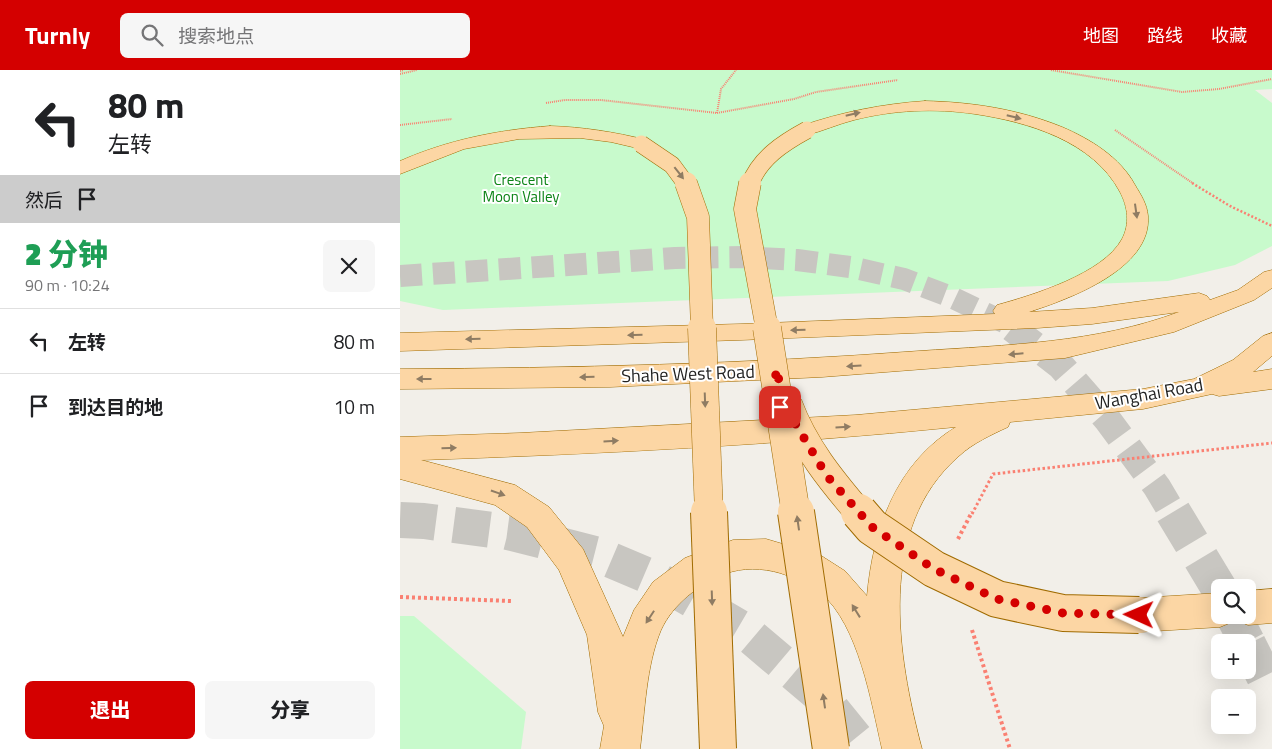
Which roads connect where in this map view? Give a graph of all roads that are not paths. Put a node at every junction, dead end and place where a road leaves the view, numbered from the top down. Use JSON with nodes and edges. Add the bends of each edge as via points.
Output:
{"nodes":[{"id":1,"x":400,"y":168,"type":"edge"},
{"id":2,"x":1272,"y":277,"type":"edge"},
{"id":3,"x":1246,"y":295,"type":"junction"},
{"id":4,"x":934,"y":324,"type":"junction"},
{"id":5,"x":400,"y":336,"type":"edge"},
{"id":6,"x":444,"y":340,"type":"junction"},
{"id":7,"x":400,"y":342,"type":"edge"},
{"id":8,"x":1272,"y":342,"type":"edge"},
{"id":9,"x":775,"y":369,"type":"junction"},
{"id":10,"x":400,"y":379,"type":"edge"},
{"id":11,"x":1272,"y":379,"type":"edge"},
{"id":12,"x":1200,"y":388,"type":"junction"},
{"id":13,"x":1013,"y":412,"type":"junction"},
{"id":14,"x":400,"y":449,"type":"edge"},
{"id":15,"x":400,"y":467,"type":"edge"},
{"id":16,"x":1272,"y":606,"type":"edge"},
{"id":17,"x":1256,"y":607,"type":"edge"},
{"id":18,"x":1211,"y":611,"type":"edge"},
{"id":19,"x":888,"y":688,"type":"junction"},
{"id":20,"x":620,"y":744,"type":"edge"},
{"id":21,"x":718,"y":749,"type":"edge"},
{"id":22,"x":831,"y":749,"type":"edge"},
{"id":23,"x":902,"y":749,"type":"edge"}],
"edges":[{"from":1,"to":21,"type":"main road","one_way":true,"bridge":true,"via":[[443,150],[478,141],[552,130],[613,135],[662,155],[680,171],[692,193],[698,217]]},
{"from":2,"to":3,"type":"main road"},
{"from":3,"to":4,"type":"main road","via":[[1092,316]]},
{"from":3,"to":10,"type":"main road","name":"Shahe West Road","one_way":true,"via":[[1165,326],[1065,349],[822,368],[610,377]]},
{"from":4,"to":6,"type":"main road","one_way":true},
{"from":9,"to":4,"type":"main road","one_way":true,"bridge":true,"via":[[745,209],[750,182],[765,159],[784,142],[836,118],[864,112],[949,108],[1028,120],[1086,147],[1113,167],[1128,187],[1137,207],[1138,228],[1130,245],[1117,260],[1090,277],[1036,302],[1004,312]]},
{"from":5,"to":6,"type":"main road"},
{"from":6,"to":7,"type":"main road"},
{"from":8,"to":12,"type":"main road","name":"Wanghai Road","via":[[1242,367]]},
{"from":9,"to":18,"type":"main road","bridge":true,"via":[[795,423],[827,476],[872,527],[934,569],[997,599],[1063,613],[1139,615]]},
{"from":22,"to":9,"type":"main road","one_way":true,"bridge":true},
{"from":11,"to":12,"type":"main road"},
{"from":12,"to":13,"type":"main road","name":"Wanghai Road","via":[[1143,399]]},
{"from":14,"to":13,"type":"main road","one_way":true,"via":[[836,428]]},
{"from":13,"to":19,"type":"main road","via":[[972,432],[944,452],[902,508],[889,550],[885,587],[883,633]]},
{"from":15,"to":20,"type":"main road","one_way":true,"via":[[504,494],[538,517],[571,560],[605,634]]},
{"from":16,"to":17,"type":"main road"},
{"from":19,"to":20,"type":"main road","one_way":true,"via":[[857,610],[833,582],[808,566],[766,554],[733,555],[689,575],[665,594],[646,622],[633,665]]},
{"from":19,"to":23,"type":"main road"}]}
